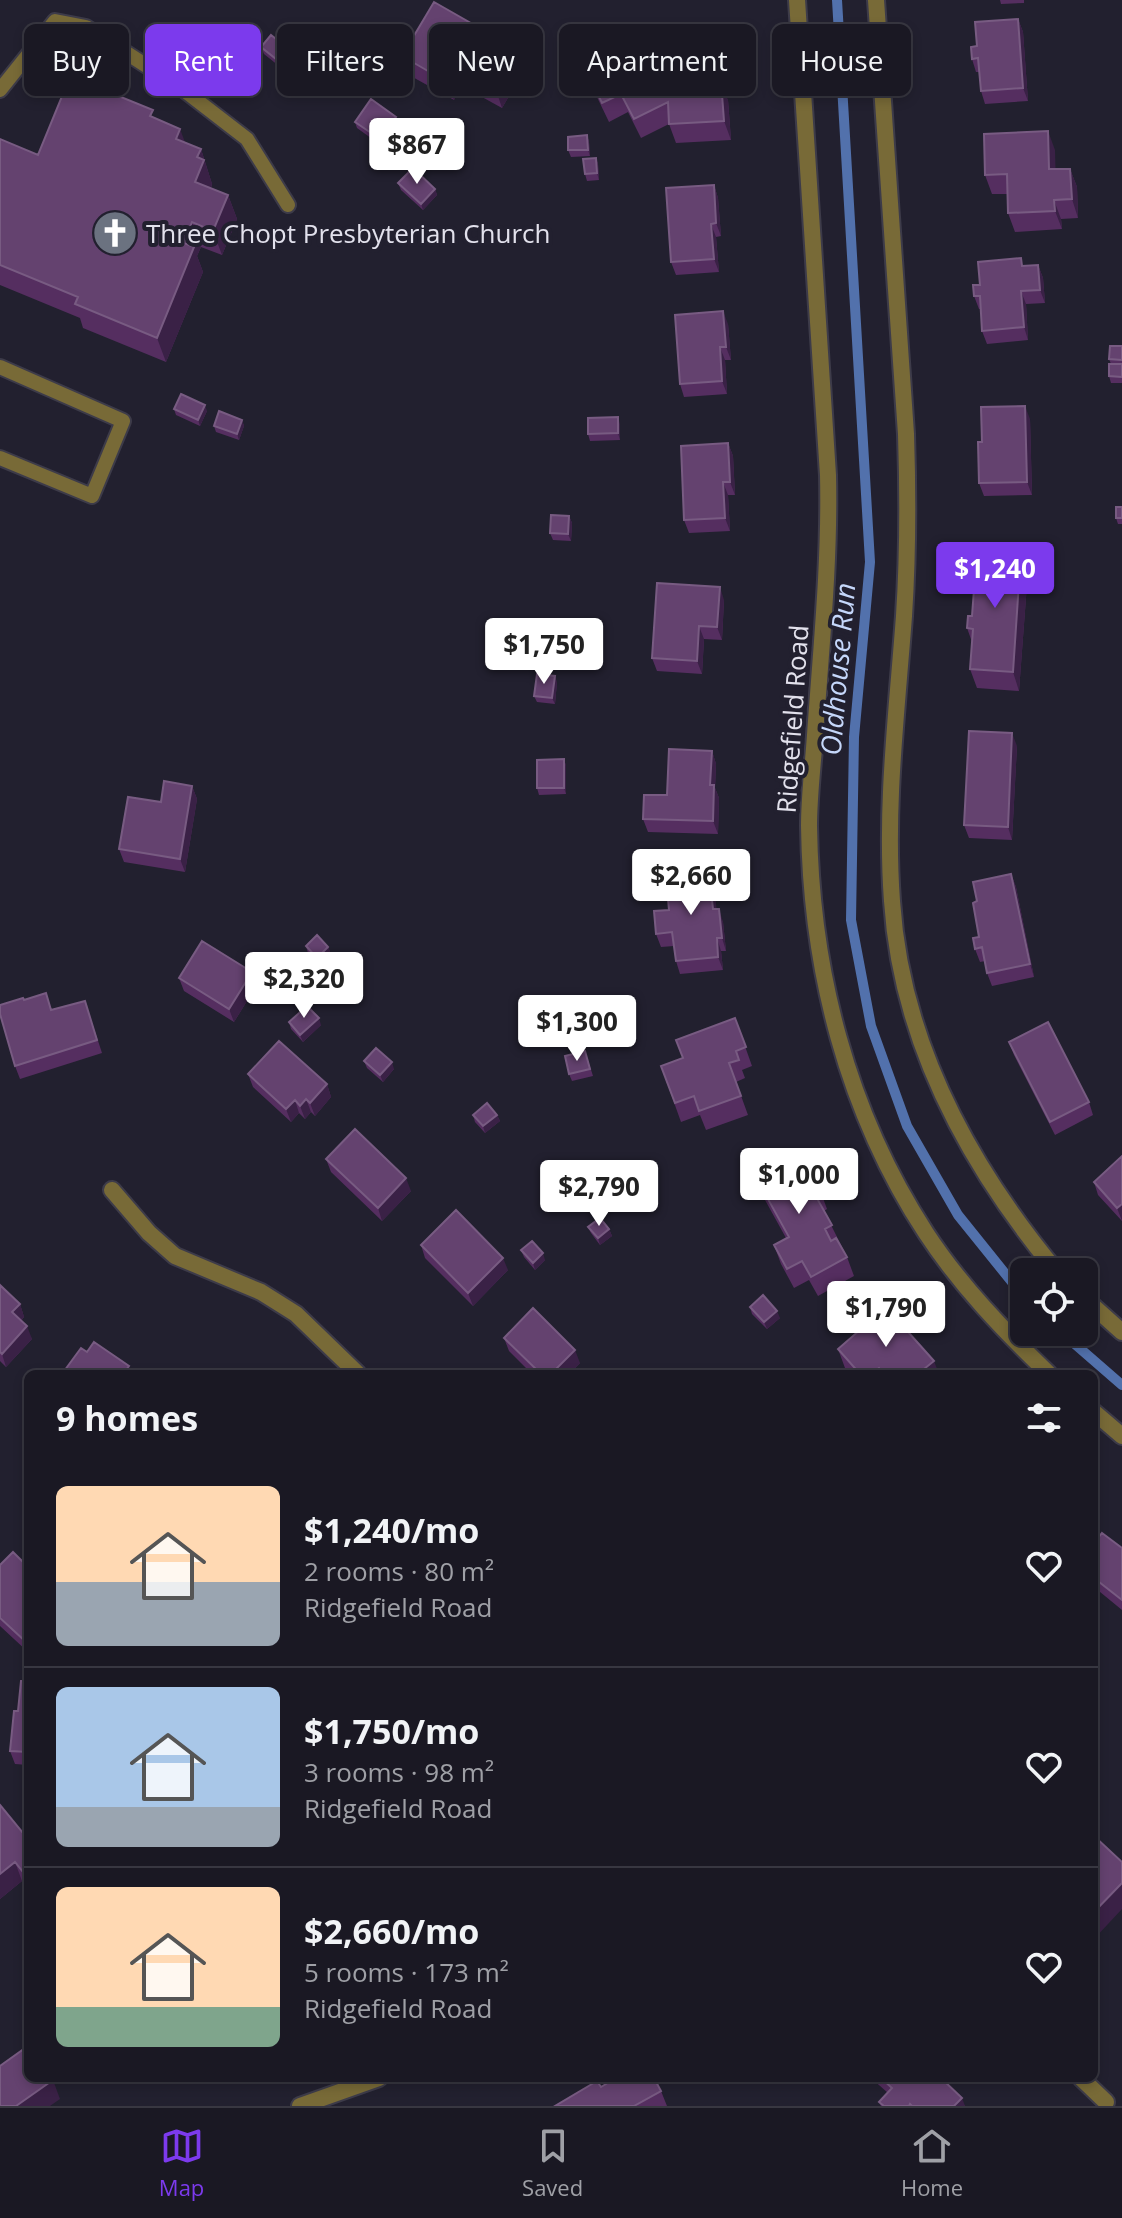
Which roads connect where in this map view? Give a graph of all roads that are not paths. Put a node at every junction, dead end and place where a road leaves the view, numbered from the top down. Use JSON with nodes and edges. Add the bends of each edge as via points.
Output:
{"nodes":[{"id":1,"x":797,"y":0,"type":"edge"},
{"id":2,"x":876,"y":0,"type":"edge"},
{"id":3,"x":0,"y":90,"type":"edge"},
{"id":4,"x":288,"y":205,"type":"dead end"},
{"id":5,"x":0,"y":367,"type":"edge"},
{"id":6,"x":0,"y":458,"type":"edge"},
{"id":7,"x":112,"y":1190,"type":"dead end"},
{"id":8,"x":1046,"y":1258,"type":"edge"},
{"id":9,"x":1098,"y":1311,"type":"edge"},
{"id":10,"x":1122,"y":1332,"type":"edge"},
{"id":11,"x":354,"y":1370,"type":"edge"},
{"id":12,"x":1045,"y":1370,"type":"edge"},
{"id":13,"x":1098,"y":1415,"type":"edge"},
{"id":14,"x":1122,"y":1436,"type":"edge"},
{"id":15,"x":368,"y":2082,"type":"edge"},
{"id":16,"x":1085,"y":2082,"type":"edge"},
{"id":17,"x":1106,"y":2102,"type":"dead end"},
{"id":18,"x":300,"y":2106,"type":"edge"}],
"edges":[{"from":1,"to":12,"type":"street","name":"Ridgefield Road","via":[[829,526],[809,823],[813,914],[831,1014],[870,1130],[919,1221],[966,1287]]},
{"from":2,"to":8,"type":"street","via":[[908,506],[891,770],[892,904],[918,1036],[943,1098],[973,1156]]},
{"from":3,"to":4,"type":"lane","via":[[55,21],[86,27],[181,88],[247,139]]},
{"from":5,"to":6,"type":"lane","via":[[123,421],[92,496]]},
{"from":7,"to":11,"type":"street","via":[[175,1256],[273,1299]]},
{"from":9,"to":10,"type":"street"},
{"from":13,"to":14,"type":"street"},
{"from":15,"to":18,"type":"street"},
{"from":16,"to":17,"type":"street"}]}
